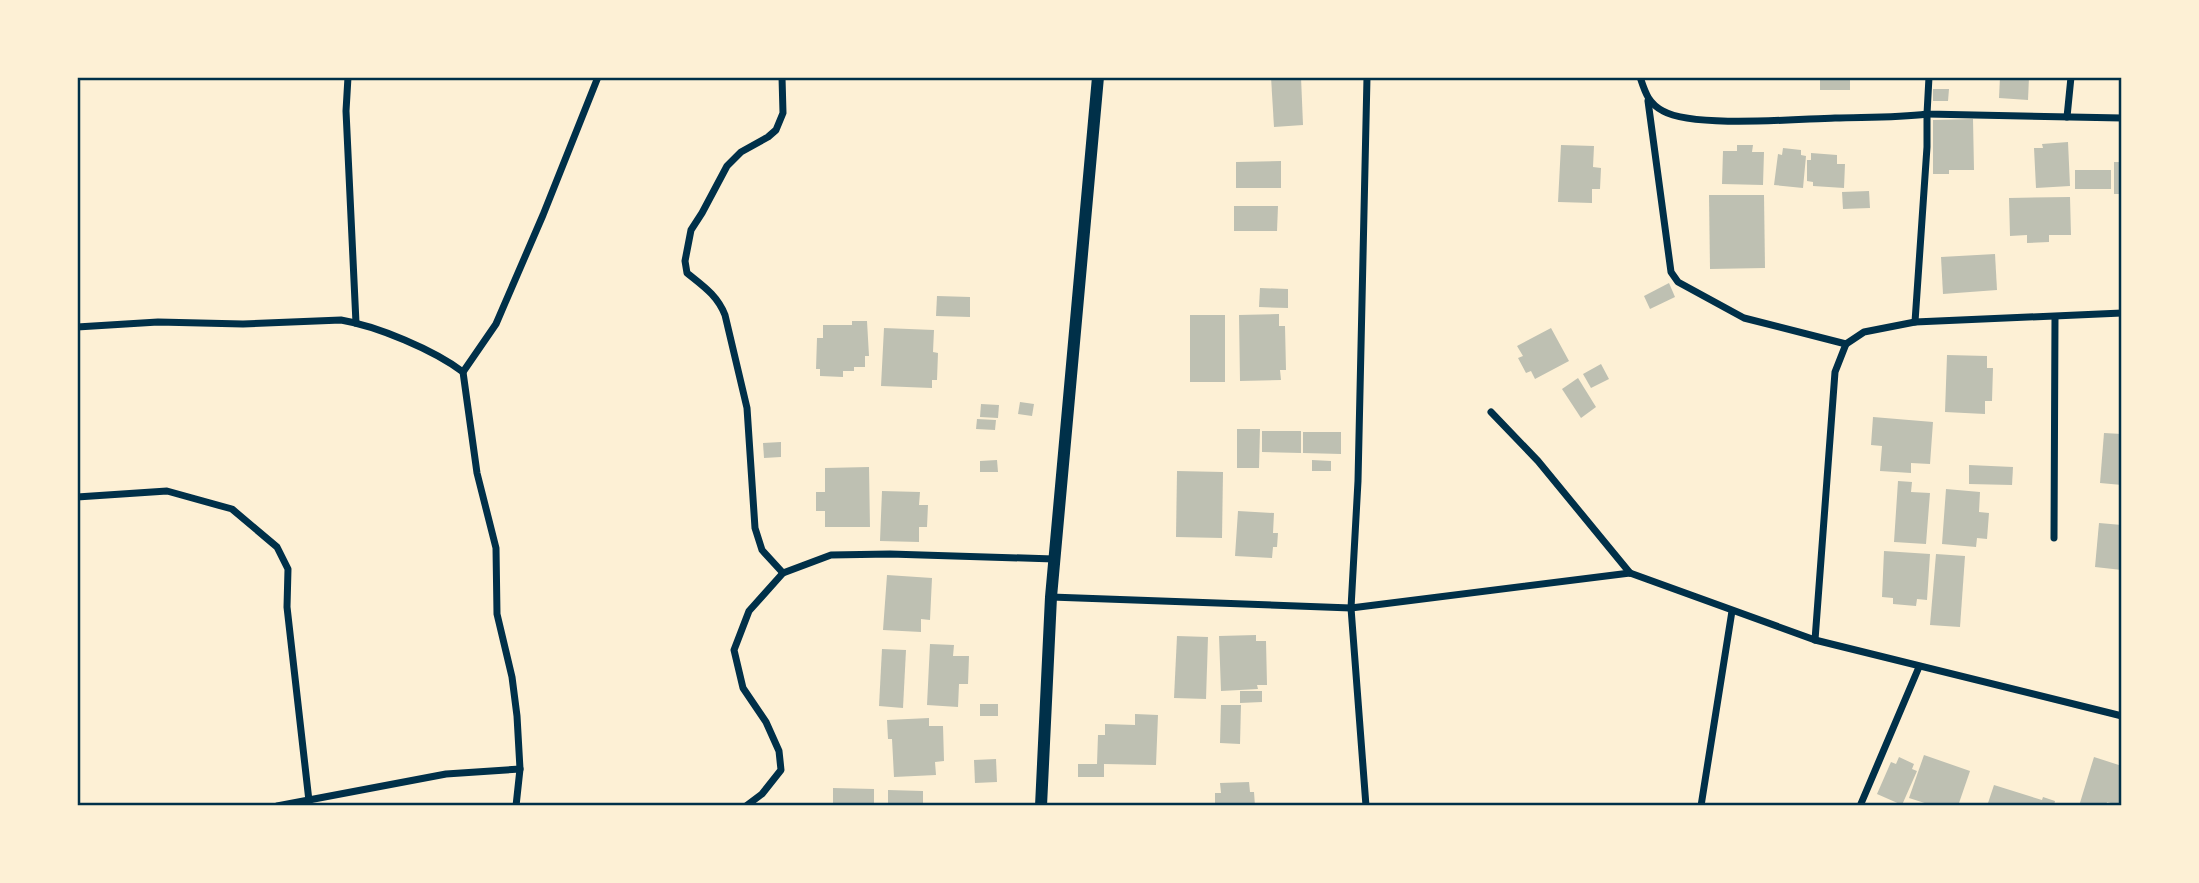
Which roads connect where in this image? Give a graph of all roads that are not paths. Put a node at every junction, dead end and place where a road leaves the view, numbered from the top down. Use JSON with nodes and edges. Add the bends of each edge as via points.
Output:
{"nodes":[{"id":1,"x":348,"y":77,"type":"edge"},
{"id":2,"x":598,"y":77,"type":"edge"},
{"id":3,"x":782,"y":77,"type":"edge"},
{"id":4,"x":1098,"y":77,"type":"edge"},
{"id":5,"x":1367,"y":77,"type":"edge"},
{"id":6,"x":1640,"y":77,"type":"edge"},
{"id":7,"x":1929,"y":77,"type":"edge"},
{"id":8,"x":2071,"y":77,"type":"edge"},
{"id":9,"x":1648,"y":101,"type":"junction"},
{"id":10,"x":1927,"y":114,"type":"junction"},
{"id":11,"x":2067,"y":117,"type":"junction"},
{"id":12,"x":2122,"y":118,"type":"edge"},
{"id":13,"x":2122,"y":313,"type":"edge"},
{"id":14,"x":2055,"y":317,"type":"junction"},
{"id":15,"x":1915,"y":322,"type":"junction"},
{"id":16,"x":356,"y":323,"type":"junction"},
{"id":17,"x":77,"y":327,"type":"edge"},
{"id":18,"x":1846,"y":344,"type":"junction"},
{"id":19,"x":463,"y":372,"type":"junction"},
{"id":20,"x":1491,"y":412,"type":"dead end"},
{"id":21,"x":77,"y":497,"type":"edge"},
{"id":22,"x":2054,"y":538,"type":"dead end"},
{"id":23,"x":1054,"y":559,"type":"junction"},
{"id":24,"x":783,"y":573,"type":"junction"},
{"id":25,"x":1630,"y":573,"type":"junction"},
{"id":26,"x":1051,"y":597,"type":"junction"},
{"id":27,"x":1351,"y":608,"type":"junction"},
{"id":28,"x":1732,"y":611,"type":"junction"},
{"id":29,"x":1815,"y":640,"type":"junction"},
{"id":30,"x":1919,"y":667,"type":"junction"},
{"id":31,"x":2122,"y":716,"type":"edge"},
{"id":32,"x":520,"y":769,"type":"junction"},
{"id":33,"x":330,"y":797,"type":"junction"},
{"id":34,"x":309,"y":801,"type":"junction"},
{"id":35,"x":277,"y":806,"type":"edge"},
{"id":36,"x":329,"y":806,"type":"edge"},
{"id":37,"x":516,"y":806,"type":"edge"},
{"id":38,"x":746,"y":806,"type":"edge"},
{"id":39,"x":1041,"y":806,"type":"edge"},
{"id":40,"x":1366,"y":806,"type":"edge"},
{"id":41,"x":1701,"y":806,"type":"edge"},
{"id":42,"x":1860,"y":806,"type":"edge"}],
"edges":[{"from":1,"to":16,"type":"street"},
{"from":2,"to":19,"type":"street","via":[[496,324]]},
{"from":3,"to":24,"type":"street","via":[[783,113],[776,130],[727,166],[691,230],[685,261],[687,273],[709,290],[726,315],[747,408],[755,527],[762,550]]},
{"from":4,"to":23,"type":"street"},
{"from":5,"to":27,"type":"street"},
{"from":6,"to":9,"type":"street"},
{"from":7,"to":10,"type":"street"},
{"from":8,"to":11,"type":"street"},
{"from":9,"to":10,"type":"street","via":[[1664,113],[1738,121]]},
{"from":9,"to":18,"type":"street","via":[[1671,272],[1678,282],[1744,318]]},
{"from":10,"to":11,"type":"street"},
{"from":10,"to":15,"type":"street"},
{"from":11,"to":12,"type":"street"},
{"from":13,"to":14,"type":"street"},
{"from":14,"to":15,"type":"street"},
{"from":14,"to":22,"type":"street"},
{"from":15,"to":18,"type":"street","via":[[1864,332]]},
{"from":16,"to":17,"type":"street","via":[[158,322]]},
{"from":16,"to":19,"type":"street","via":[[448,360]]},
{"from":18,"to":29,"type":"street","via":[[1835,372]]},
{"from":19,"to":32,"type":"street","via":[[477,473],[496,548],[497,614],[512,677]]},
{"from":20,"to":25,"type":"street","via":[[1538,461]]},
{"from":21,"to":34,"type":"street","via":[[167,491],[232,509],[277,547],[288,569]]},
{"from":23,"to":24,"type":"street","via":[[831,555]]},
{"from":23,"to":26,"type":"street"},
{"from":24,"to":38,"type":"street","via":[[749,611],[734,650],[743,688],[771,732],[781,770]]},
{"from":25,"to":27,"type":"street"},
{"from":25,"to":28,"type":"street"},
{"from":26,"to":27,"type":"street"},
{"from":26,"to":39,"type":"street"},
{"from":27,"to":40,"type":"street"},
{"from":28,"to":29,"type":"street"},
{"from":28,"to":41,"type":"street"},
{"from":29,"to":30,"type":"street"},
{"from":30,"to":31,"type":"street"},
{"from":30,"to":42,"type":"street"},
{"from":32,"to":33,"type":"street","via":[[446,774]]},
{"from":32,"to":37,"type":"street"},
{"from":33,"to":34,"type":"street"},
{"from":33,"to":36,"type":"street"},
{"from":34,"to":35,"type":"street"}]}
